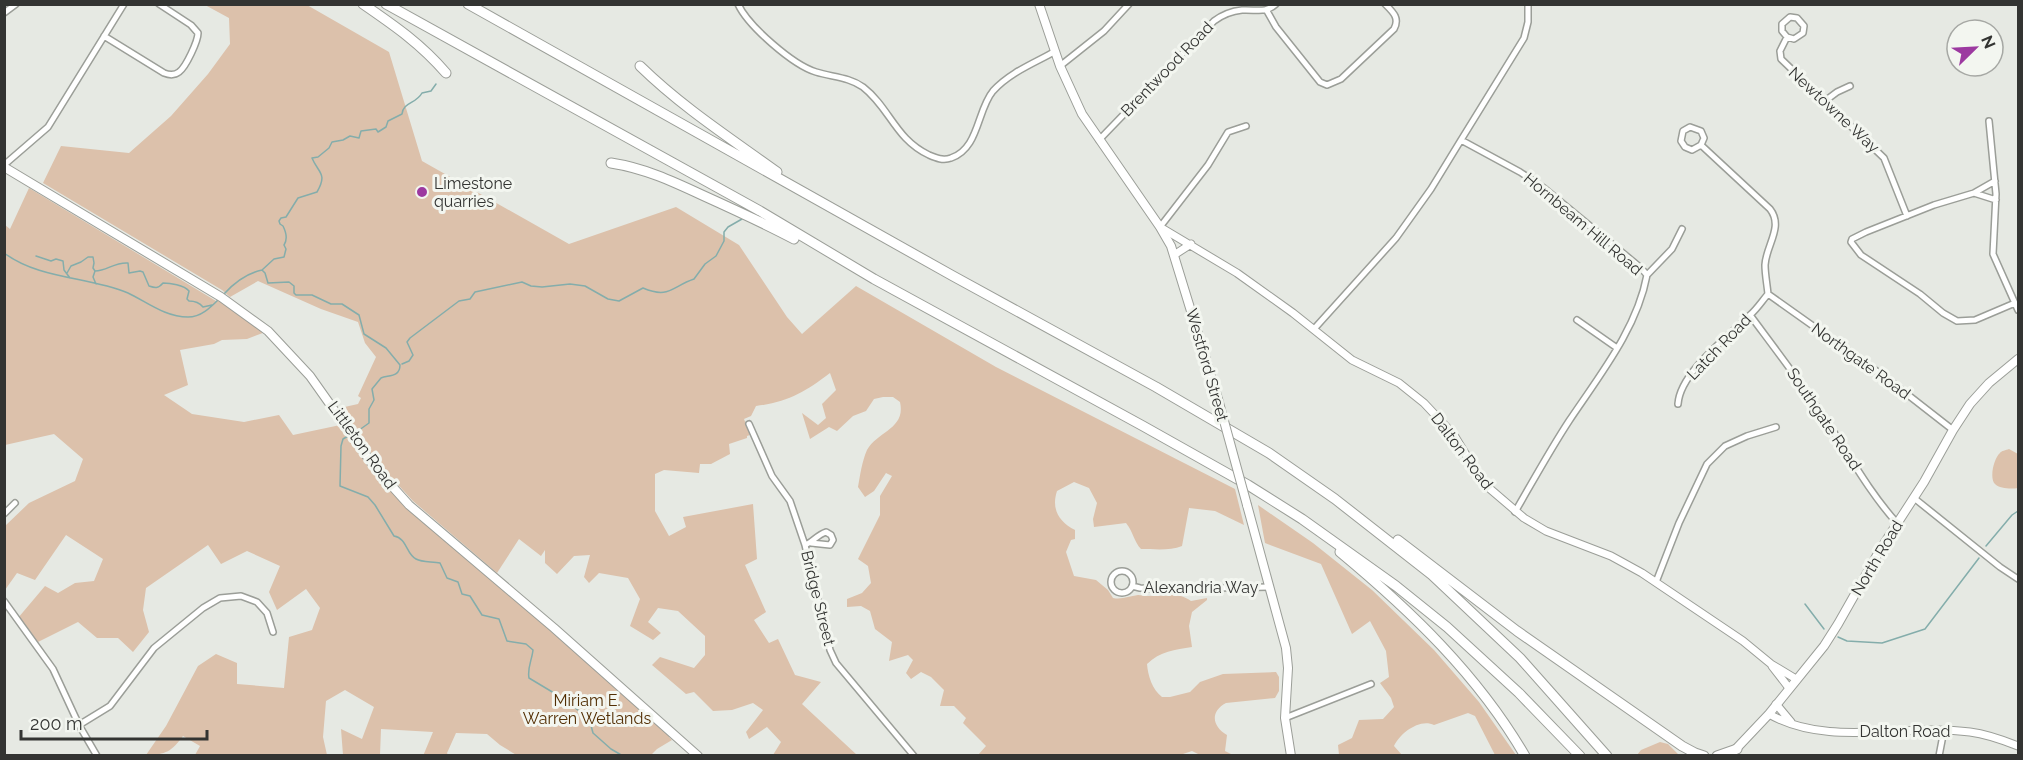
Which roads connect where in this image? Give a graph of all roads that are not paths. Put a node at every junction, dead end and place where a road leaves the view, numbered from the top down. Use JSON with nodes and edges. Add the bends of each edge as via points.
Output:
{"nodes":[{"id":1,"x":16,"y":4,"type":"edge"},
{"id":2,"x":124,"y":4,"type":"edge"},
{"id":3,"x":159,"y":4,"type":"edge"},
{"id":4,"x":363,"y":4,"type":"edge"},
{"id":5,"x":386,"y":4,"type":"edge"},
{"id":6,"x":468,"y":4,"type":"edge"},
{"id":7,"x":738,"y":4,"type":"edge"},
{"id":8,"x":1039,"y":4,"type":"edge"},
{"id":9,"x":1129,"y":4,"type":"edge"},
{"id":10,"x":1276,"y":4,"type":"edge"},
{"id":11,"x":1385,"y":4,"type":"edge"},
{"id":12,"x":1528,"y":4,"type":"edge"},
{"id":13,"x":1267,"y":10,"type":"junction"},
{"id":14,"x":4,"y":13,"type":"edge"},
{"id":15,"x":104,"y":36,"type":"junction"},
{"id":16,"x":1787,"y":37,"type":"junction"},
{"id":17,"x":1054,"y":52,"type":"junction"},
{"id":18,"x":640,"y":66,"type":"dead end"},
{"id":19,"x":1060,"y":66,"type":"junction"},
{"id":20,"x":446,"y":74,"type":"dead end"},
{"id":21,"x":1850,"y":86,"type":"dead end"},
{"id":22,"x":1825,"y":101,"type":"junction"},
{"id":23,"x":1989,"y":121,"type":"dead end"},
{"id":24,"x":1246,"y":126,"type":"dead end"},
{"id":25,"x":1099,"y":140,"type":"junction"},
{"id":26,"x":1461,"y":140,"type":"junction"},
{"id":27,"x":1701,"y":145,"type":"junction"},
{"id":28,"x":611,"y":163,"type":"dead end"},
{"id":29,"x":4,"y":166,"type":"edge"},
{"id":30,"x":1995,"y":181,"type":"junction"},
{"id":31,"x":1974,"y":193,"type":"junction"},
{"id":32,"x":816,"y":199,"type":"junction"},
{"id":33,"x":1996,"y":200,"type":"junction"},
{"id":34,"x":1907,"y":216,"type":"junction"},
{"id":35,"x":1160,"y":226,"type":"junction"},
{"id":36,"x":1682,"y":229,"type":"dead end"},
{"id":37,"x":1191,"y":244,"type":"junction"},
{"id":38,"x":1174,"y":255,"type":"junction"},
{"id":39,"x":854,"y":267,"type":"junction"},
{"id":40,"x":1647,"y":275,"type":"junction"},
{"id":41,"x":1768,"y":294,"type":"junction"},
{"id":42,"x":2015,"y":303,"type":"junction"},
{"id":43,"x":2019,"y":310,"type":"edge"},
{"id":44,"x":1750,"y":315,"type":"junction"},
{"id":45,"x":1577,"y":320,"type":"dead end"},
{"id":46,"x":1314,"y":329,"type":"junction"},
{"id":47,"x":1617,"y":348,"type":"junction"},
{"id":48,"x":2019,"y":359,"type":"edge"},
{"id":49,"x":1678,"y":404,"type":"dead end"},
{"id":50,"x":749,"y":424,"type":"dead end"},
{"id":51,"x":1776,"y":427,"type":"dead end"},
{"id":52,"x":1953,"y":430,"type":"junction"},
{"id":53,"x":1914,"y":498,"type":"junction"},
{"id":54,"x":1335,"y":499,"type":"junction"},
{"id":55,"x":15,"y":503,"type":"dead end"},
{"id":56,"x":1515,"y":512,"type":"junction"},
{"id":57,"x":4,"y":514,"type":"edge"},
{"id":58,"x":1302,"y":519,"type":"junction"},
{"id":59,"x":1898,"y":523,"type":"junction"},
{"id":60,"x":812,"y":543,"type":"dead end"},
{"id":61,"x":805,"y":545,"type":"junction"},
{"id":62,"x":2019,"y":579,"type":"edge"},
{"id":63,"x":1656,"y":582,"type":"junction"},
{"id":64,"x":1132,"y":586,"type":"junction"},
{"id":65,"x":1270,"y":587,"type":"junction"},
{"id":66,"x":4,"y":601,"type":"edge"},
{"id":67,"x":273,"y":632,"type":"dead end"},
{"id":68,"x":1771,"y":664,"type":"junction"},
{"id":69,"x":1797,"y":679,"type":"junction"},
{"id":70,"x":1371,"y":684,"type":"dead end"},
{"id":71,"x":1789,"y":688,"type":"junction"},
{"id":72,"x":1776,"y":704,"type":"junction"},
{"id":73,"x":1768,"y":714,"type":"junction"},
{"id":74,"x":1285,"y":718,"type":"junction"},
{"id":75,"x":1791,"y":722,"type":"junction"},
{"id":76,"x":79,"y":725,"type":"junction"},
{"id":77,"x":1944,"y":730,"type":"junction"},
{"id":78,"x":1672,"y":740,"type":"junction"},
{"id":79,"x":2019,"y":746,"type":"edge"},
{"id":80,"x":1733,"y":752,"type":"edge"},
{"id":81,"x":97,"y":756,"type":"edge"},
{"id":82,"x":698,"y":756,"type":"edge"},
{"id":83,"x":914,"y":756,"type":"edge"},
{"id":84,"x":1291,"y":756,"type":"edge"},
{"id":85,"x":1524,"y":756,"type":"edge"},
{"id":86,"x":1580,"y":756,"type":"edge"},
{"id":87,"x":1607,"y":756,"type":"edge"},
{"id":88,"x":1686,"y":756,"type":"edge"},
{"id":89,"x":1704,"y":756,"type":"edge"},
{"id":90,"x":1717,"y":756,"type":"edge"},
{"id":91,"x":1939,"y":756,"type":"edge"}],
"edges":[{"from":1,"to":14,"type":"street"},
{"from":2,"to":15,"type":"street"},
{"from":3,"to":15,"type":"street","via":[[191,24],[198,33],[197,42],[179,72],[167,74]]},
{"from":4,"to":20,"type":"highway","via":[[409,37]]},
{"from":5,"to":39,"type":"highway"},
{"from":6,"to":32,"type":"highway"},
{"from":7,"to":17,"type":"street","via":[[755,28],[803,66],[852,80],[880,104],[908,141],[941,159],[954,158],[966,147],[987,100],[1001,83]]},
{"from":8,"to":17,"type":"main road","name":"Westford Street"},
{"from":9,"to":19,"type":"street","via":[[1104,31]]},
{"from":10,"to":13,"type":"street"},
{"from":11,"to":13,"type":"street","via":[[1396,18],[1394,29],[1341,79],[1327,86],[1276,27]]},
{"from":12,"to":26,"type":"street","via":[[1524,38]]},
{"from":13,"to":25,"type":"street","name":"Brentwood Road","via":[[1236,11],[1214,21]]},
{"from":15,"to":29,"type":"street","via":[[48,127]]},
{"from":16,"to":16,"type":"street","name":"Newtowne Way","via":[[1801,36],[1804,26],[1800,20],[1790,17],[1784,21],[1782,31]]},
{"from":16,"to":22,"type":"street","name":"Newtowne Way","via":[[1780,51],[1781,59]]},
{"from":17,"to":19,"type":"main road","name":"Westford Street"},
{"from":18,"to":32,"type":"highway","via":[[706,123]]},
{"from":19,"to":25,"type":"main road","name":"Westford Street"},
{"from":21,"to":22,"type":"street"},
{"from":22,"to":34,"type":"street","name":"Newtowne Way","via":[[1884,158]]},
{"from":23,"to":30,"type":"street"},
{"from":24,"to":35,"type":"street","via":[[1228,132],[1208,165]]},
{"from":25,"to":35,"type":"main road","name":"Westford Street"},
{"from":26,"to":40,"type":"street","name":"Hornbeam Hill Road","via":[[1544,188]]},
{"from":26,"to":46,"type":"street","via":[[1396,238]]},
{"from":27,"to":27,"type":"street","via":[[1701,131],[1690,127],[1683,131],[1681,141],[1685,147],[1692,150]]},
{"from":27,"to":41,"type":"street","via":[[1775,217],[1775,232],[1765,264]]},
{"from":28,"to":39,"type":"highway","via":[[656,174]]},
{"from":29,"to":82,"type":"main road","name":"Littleton Road","via":[[206,288],[268,331],[302,366],[363,451],[409,505]]},
{"from":30,"to":31,"type":"street"},
{"from":30,"to":33,"type":"street"},
{"from":31,"to":33,"type":"street"},
{"from":31,"to":34,"type":"street"},
{"from":32,"to":54,"type":"highway","via":[[1213,419]]},
{"from":33,"to":42,"type":"street","via":[[1993,254]]},
{"from":34,"to":42,"type":"street","via":[[1859,235],[1851,241],[1853,247],[1957,321],[1975,321]]},
{"from":35,"to":37,"type":"street","name":"Dalton Road"},
{"from":35,"to":38,"type":"main road","name":"Westford Street"},
{"from":36,"to":40,"type":"street","via":[[1672,249]]},
{"from":37,"to":38,"type":"street"},
{"from":37,"to":46,"type":"street","name":"Dalton Road"},
{"from":38,"to":65,"type":"main road","name":"Westford Street","bridge":true},
{"from":39,"to":58,"type":"highway","via":[[1248,485]]},
{"from":40,"to":47,"type":"street","name":"Hornbeam Hill Road","via":[[1640,305]]},
{"from":41,"to":44,"type":"street","name":"Latch Road"},
{"from":41,"to":52,"type":"street","name":"Northgate Road"},
{"from":42,"to":43,"type":"street"},
{"from":44,"to":49,"type":"street","name":"Latch Road","via":[[1689,377],[1678,395]]},
{"from":44,"to":59,"type":"street","name":"Southgate Road"},
{"from":45,"to":47,"type":"street"},
{"from":46,"to":56,"type":"street","name":"Dalton Road","via":[[1352,360],[1399,383],[1424,403],[1454,435],[1489,488]]},
{"from":47,"to":56,"type":"street","name":"Hornbeam Hill Road"},
{"from":48,"to":52,"type":"main road","name":"North Road","via":[[1979,393]]},
{"from":50,"to":61,"type":"street","name":"Bridge Street","via":[[772,476],[790,501]]},
{"from":51,"to":63,"type":"street","via":[[1725,446],[1707,464]]},
{"from":52,"to":53,"type":"main road","name":"North Road"},
{"from":53,"to":59,"type":"main road","name":"North Road"},
{"from":53,"to":62,"type":"street"},
{"from":54,"to":78,"type":"highway","via":[[1382,528],[1517,631]]},
{"from":54,"to":87,"type":"highway","via":[[1432,575],[1481,620]]},
{"from":55,"to":57,"type":"street"},
{"from":56,"to":63,"type":"street","name":"Dalton Road","via":[[1540,528],[1611,556]]},
{"from":58,"to":85,"type":"highway","via":[[1391,595],[1435,639],[1487,700]]},
{"from":58,"to":86,"type":"highway","via":[[1447,627]]},
{"from":59,"to":69,"type":"main road","name":"North Road","via":[[1824,646]]},
{"from":60,"to":61,"type":"street"},
{"from":61,"to":83,"type":"street","name":"Bridge Street","via":[[836,663]]},
{"from":63,"to":68,"type":"street","name":"Dalton Road"},
{"from":64,"to":64,"type":"street","name":"Alexandria Way","via":[[1119,592],[1114,588],[1113,578],[1126,571],[1132,577]]},
{"from":64,"to":65,"type":"street","name":"Alexandria Way"},
{"from":65,"to":74,"type":"main road","name":"Westford Street","via":[[1287,652]]},
{"from":66,"to":76,"type":"street","via":[[53,669]]},
{"from":67,"to":76,"type":"street","via":[[267,613],[257,602],[241,596],[220,598],[154,648],[110,706]]},
{"from":68,"to":69,"type":"street","name":"Dalton Road"},
{"from":68,"to":71,"type":"street","name":"Dalton Road"},
{"from":69,"to":71,"type":"main road","name":"North Road"},
{"from":70,"to":74,"type":"street"},
{"from":71,"to":72,"type":"main road","name":"North Road"},
{"from":72,"to":73,"type":"main road","name":"North Road"},
{"from":72,"to":75,"type":"street"},
{"from":73,"to":75,"type":"street","name":"Dalton Road"},
{"from":73,"to":80,"type":"main road","name":"North Road"},
{"from":74,"to":84,"type":"main road","name":"Westford Street"},
{"from":75,"to":77,"type":"street","name":"Dalton Road","via":[[1837,732]]},
{"from":76,"to":81,"type":"street"},
{"from":77,"to":79,"type":"street","name":"Dalton Road","via":[[1971,732]]},
{"from":77,"to":91,"type":"street"},
{"from":78,"to":88,"type":"highway"},
{"from":78,"to":89,"type":"highway"},
{"from":80,"to":90,"type":"highway"}]}
